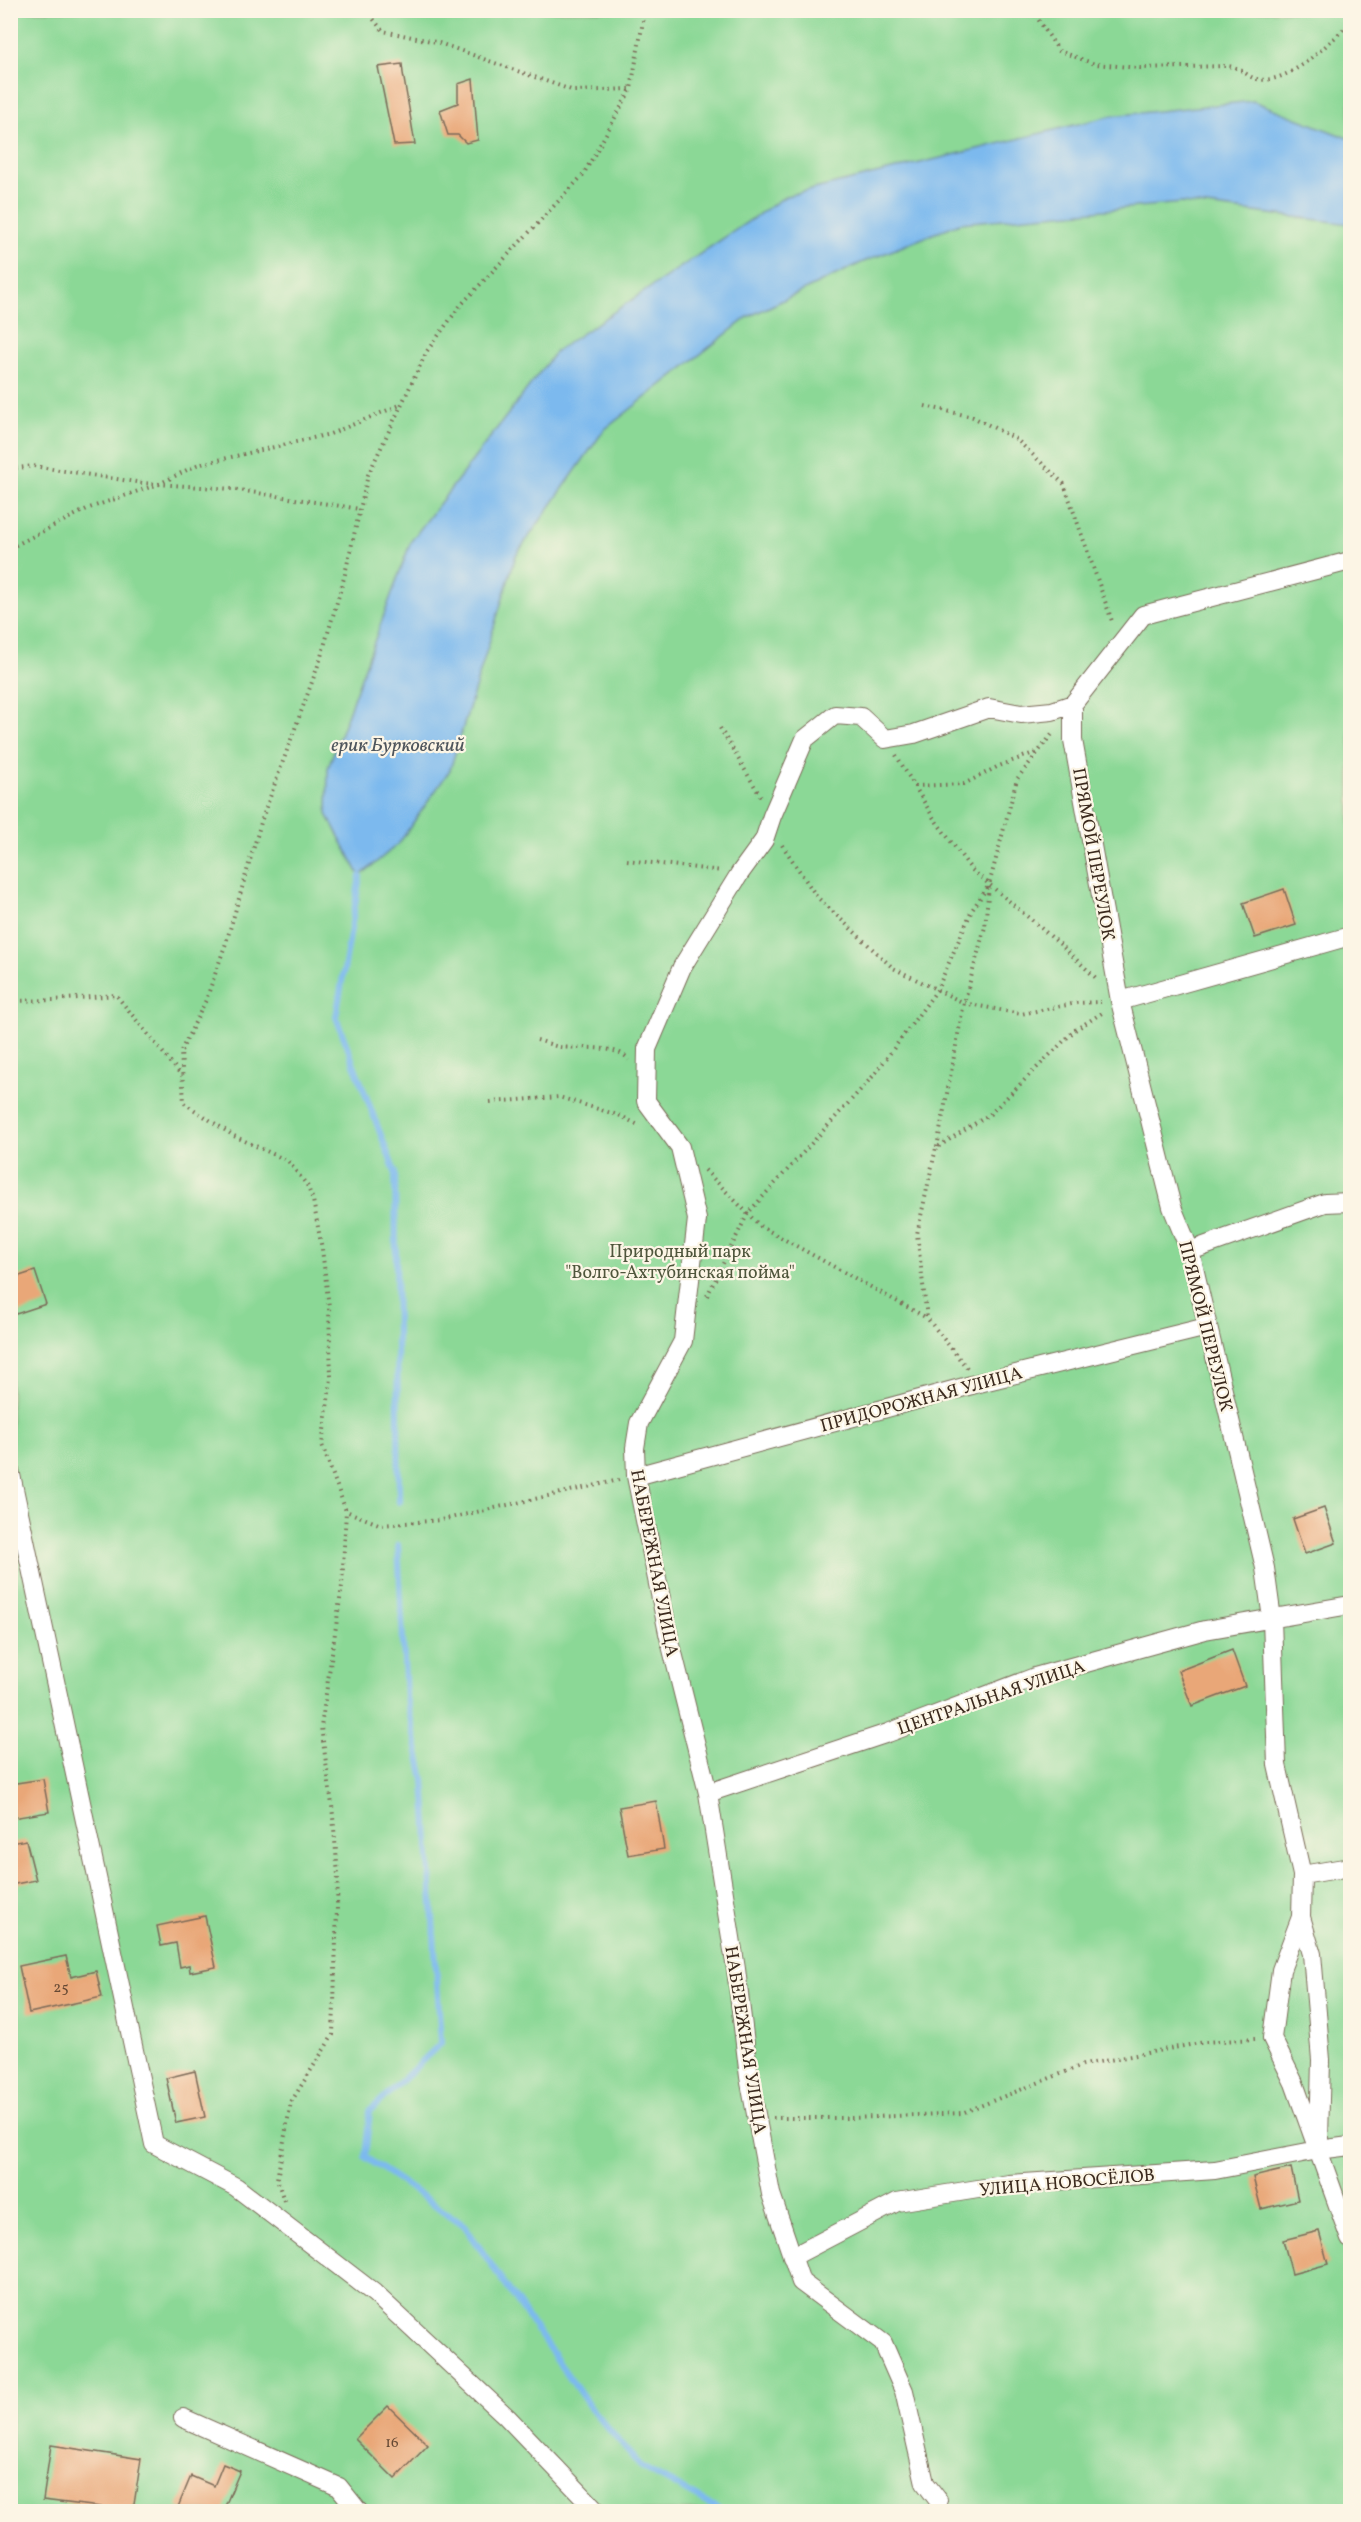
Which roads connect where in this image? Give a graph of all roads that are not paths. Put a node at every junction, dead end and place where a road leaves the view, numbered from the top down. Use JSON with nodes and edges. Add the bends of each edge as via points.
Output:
{"nodes":[{"id":1,"x":1350,"y":561,"type":"edge"},
{"id":2,"x":1073,"y":704,"type":"junction"},
{"id":3,"x":1350,"y":936,"type":"edge"},
{"id":4,"x":1120,"y":1001,"type":"junction"},
{"id":5,"x":1350,"y":1202,"type":"edge"},
{"id":6,"x":1190,"y":1251,"type":"junction"},
{"id":7,"x":1208,"y":1327,"type":"junction"},
{"id":8,"x":10,"y":1470,"type":"edge"},
{"id":9,"x":636,"y":1476,"type":"junction"},
{"id":10,"x":1350,"y":1605,"type":"edge"},
{"id":11,"x":1272,"y":1619,"type":"junction"},
{"id":12,"x":708,"y":1792,"type":"junction"},
{"id":13,"x":1350,"y":1866,"type":"edge"},
{"id":14,"x":1302,"y":1875,"type":"junction"},
{"id":15,"x":1301,"y":1917,"type":"junction"},
{"id":16,"x":1350,"y":2146,"type":"edge"},
{"id":17,"x":1318,"y":2150,"type":"junction"},
{"id":18,"x":1350,"y":2239,"type":"edge"},
{"id":19,"x":792,"y":2257,"type":"junction"},
{"id":20,"x":183,"y":2418,"type":"dead end"},
{"id":21,"x":938,"y":2500,"type":"dead end"},
{"id":22,"x":359,"y":2511,"type":"edge"},
{"id":23,"x":598,"y":2511,"type":"edge"}],
"edges":[{"from":1,"to":2,"type":"street","via":[[1143,615]]},
{"from":2,"to":4,"type":"street","name":"ПРЯМОЙ ПЕРЕУЛОК","via":[[1073,740]]},
{"from":2,"to":9,"type":"street","name":"НАБЕРЕЖНАЯ УЛИЦА","via":[[1021,714],[988,708],[914,734],[885,739],[861,717],[834,715],[805,739],[764,840],[682,967],[647,1049],[646,1101],[680,1147],[697,1219],[682,1341],[639,1423],[634,1448]]},
{"from":3,"to":4,"type":"street"},
{"from":4,"to":6,"type":"street","name":"ПРЯМОЙ ПЕРЕУЛОК","via":[[1172,1207]]},
{"from":5,"to":6,"type":"street","via":[[1325,1203]]},
{"from":6,"to":7,"type":"street","name":"ПРЯМОЙ ПЕРЕУЛОК"},
{"from":7,"to":9,"type":"street","name":"ПРИДОРОЖНАЯ УЛИЦА","via":[[979,1383]]},
{"from":7,"to":11,"type":"street","name":"ПРЯМОЙ ПЕРЕУЛОК","via":[[1265,1568]]},
{"from":8,"to":23,"type":"street","via":[[154,2144],[236,2187],[374,2292],[507,2417]]},
{"from":9,"to":12,"type":"street","name":"НАБЕРЕЖНАЯ УЛИЦА","via":[[668,1633]]},
{"from":10,"to":11,"type":"street","name":"ЦЕНТРАЛЬНАЯ УЛИЦА"},
{"from":11,"to":12,"type":"street","name":"ЦЕНТРАЛЬНАЯ УЛИЦА","via":[[1204,1630],[1035,1677],[888,1733]]},
{"from":11,"to":14,"type":"street","name":"ПРЯМОЙ ПЕРЕУЛОК","via":[[1277,1765]]},
{"from":12,"to":19,"type":"street","name":"НАБЕРЕЖНАЯ УЛИЦА","via":[[757,2118],[771,2194]]},
{"from":13,"to":14,"type":"street"},
{"from":14,"to":15,"type":"street","name":"ПРЯМОЙ ПЕРЕУЛОК"},
{"from":15,"to":17,"type":"street","name":"ПРЯМОЙ ПЕРЕУЛОК","via":[[1312,1954],[1321,2060]]},
{"from":15,"to":17,"type":"street","name":"ПРЯМОЙ ПЕРЕУЛОК","via":[[1281,1970],[1272,2038]]},
{"from":16,"to":17,"type":"street","name":"УЛИЦА НОВОСЁЛОВ"},
{"from":17,"to":18,"type":"street"},
{"from":17,"to":19,"type":"street","name":"УЛИЦА НОВОСЁЛОВ","via":[[1215,2170],[1009,2184],[897,2202]]},
{"from":19,"to":21,"type":"street","name":"НАБЕРЕЖНАЯ УЛИЦА","via":[[801,2282],[883,2343],[904,2391],[925,2483]]},
{"from":20,"to":22,"type":"street","via":[[339,2487]]}]}
